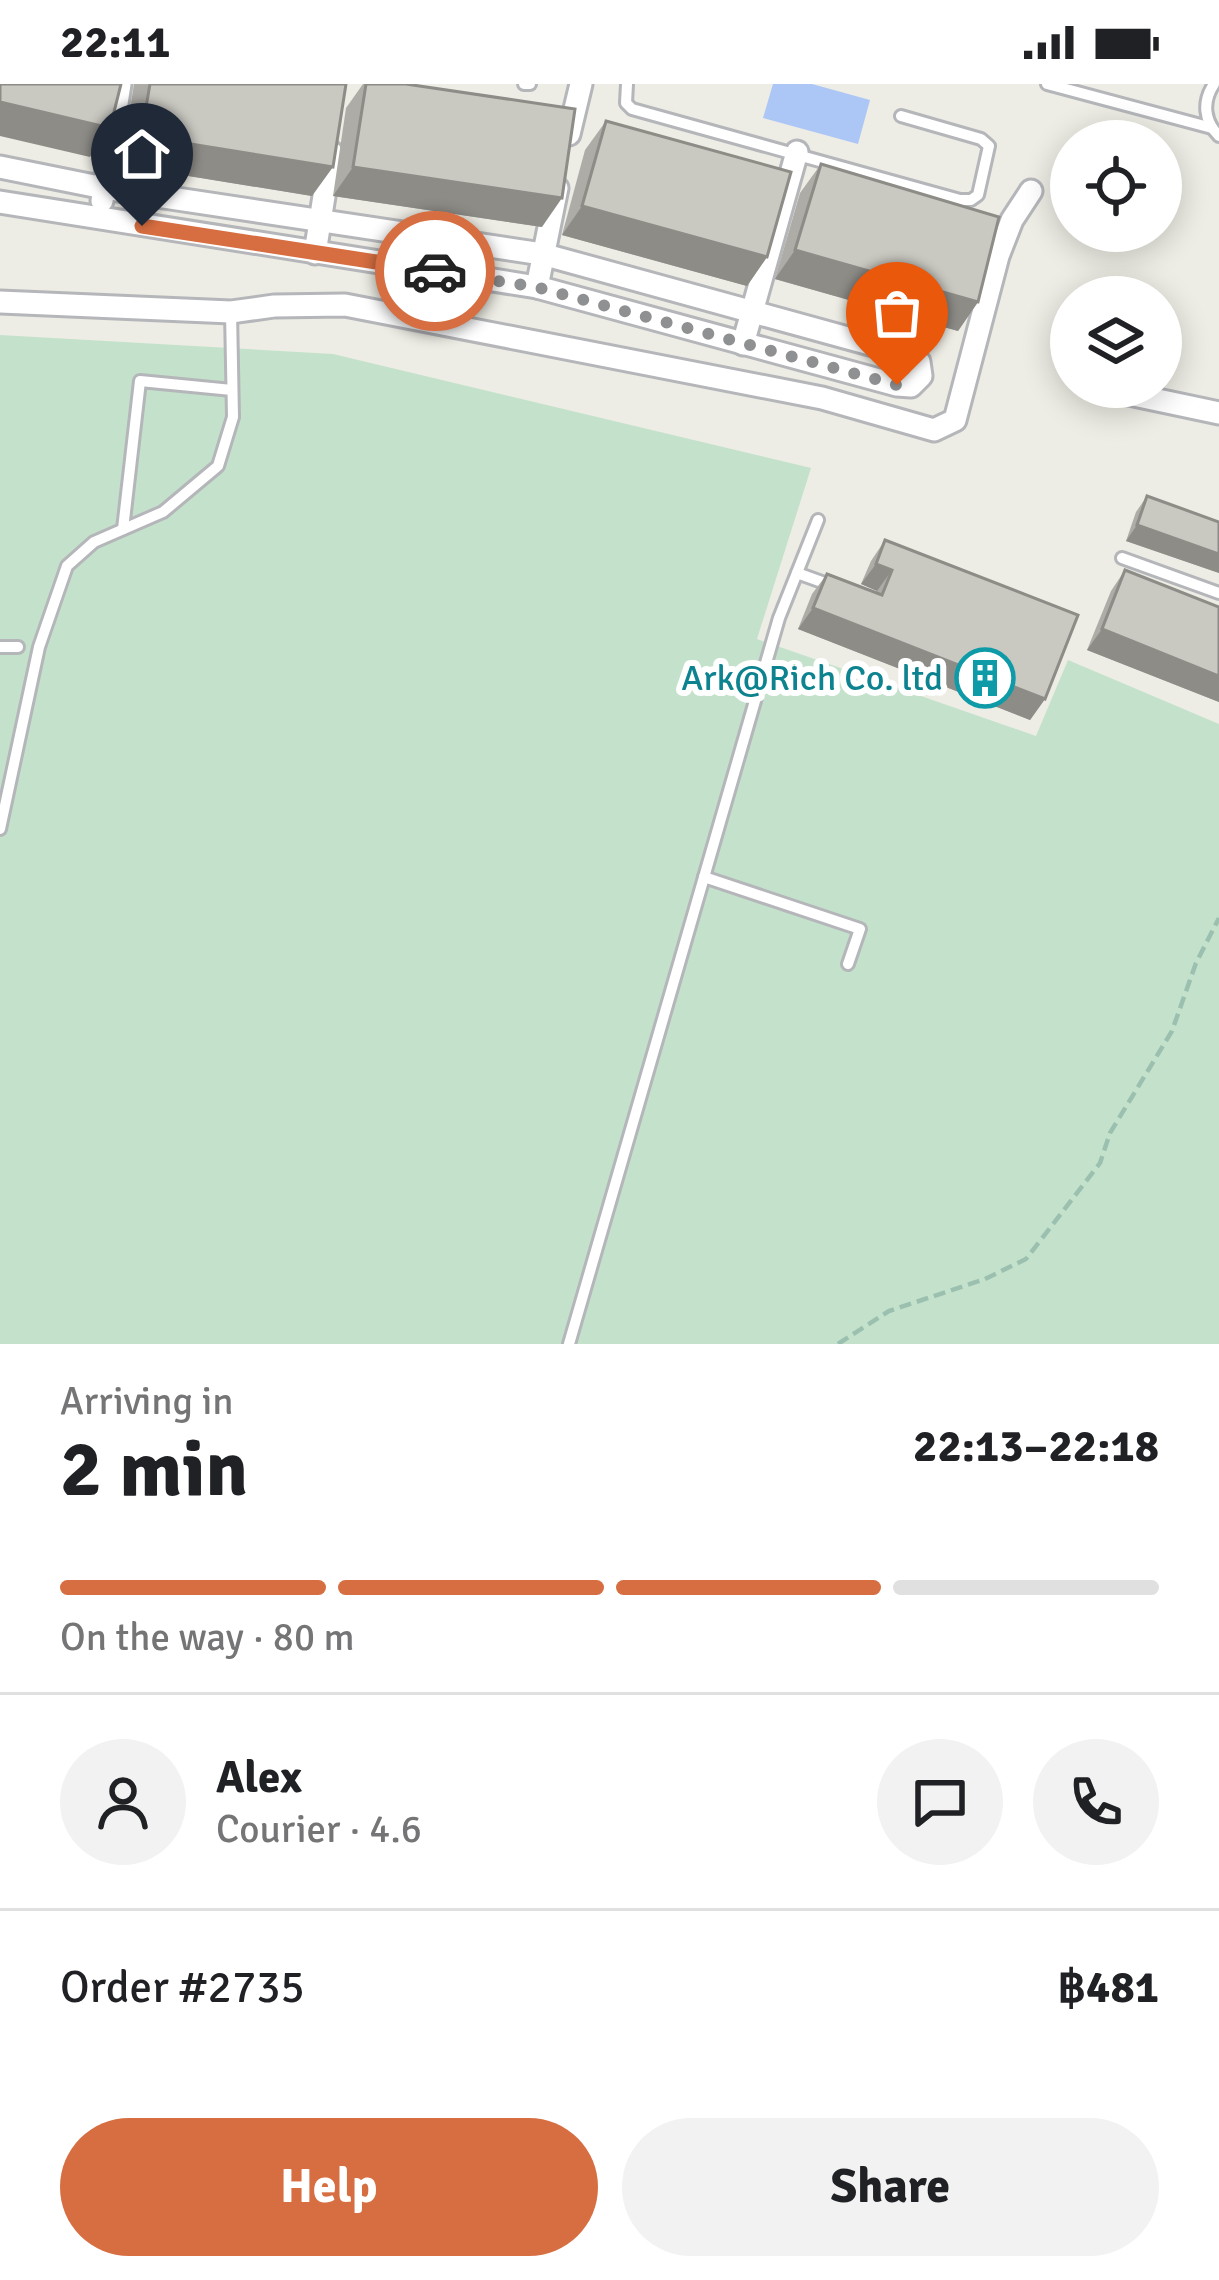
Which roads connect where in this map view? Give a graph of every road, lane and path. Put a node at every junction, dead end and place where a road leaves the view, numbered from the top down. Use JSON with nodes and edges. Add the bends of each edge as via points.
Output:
{"nodes":[{"id":1,"x":120,"y":84,"type":"edge"},
{"id":2,"x":581,"y":84,"type":"edge"},
{"id":3,"x":627,"y":84,"type":"edge"},
{"id":4,"x":1047,"y":84,"type":"edge"},
{"id":5,"x":1214,"y":84,"type":"edge"},
{"id":6,"x":901,"y":116,"type":"dead end"},
{"id":7,"x":335,"y":129,"type":"edge"},
{"id":8,"x":1215,"y":132,"type":"edge"},
{"id":9,"x":797,"y":152,"type":"junction"},
{"id":10,"x":0,"y":167,"type":"edge"},
{"id":11,"x":104,"y":188,"type":"junction"},
{"id":12,"x":1030,"y":191,"type":"dead end"},
{"id":13,"x":0,"y":202,"type":"edge"},
{"id":14,"x":319,"y":218,"type":"junction"},
{"id":15,"x":99,"y":220,"type":"junction"},
{"id":16,"x":315,"y":253,"type":"junction"},
{"id":17,"x":542,"y":254,"type":"junction"},
{"id":18,"x":536,"y":287,"type":"junction"},
{"id":19,"x":0,"y":302,"type":"edge"},
{"id":20,"x":753,"y":309,"type":"junction"},
{"id":21,"x":231,"y":312,"type":"junction"},
{"id":22,"x":743,"y":344,"type":"junction"},
{"id":23,"x":232,"y":390,"type":"junction"},
{"id":24,"x":1182,"y":405,"type":"edge"},
{"id":25,"x":1219,"y":413,"type":"edge"},
{"id":26,"x":818,"y":520,"type":"dead end"},
{"id":27,"x":123,"y":529,"type":"junction"},
{"id":28,"x":1122,"y":558,"type":"dead end"},
{"id":29,"x":797,"y":573,"type":"junction"},
{"id":30,"x":853,"y":593,"type":"edge"},
{"id":31,"x":1219,"y":593,"type":"edge"},
{"id":32,"x":0,"y":647,"type":"edge"},
{"id":33,"x":18,"y":647,"type":"dead end"},
{"id":34,"x":0,"y":829,"type":"edge"},
{"id":35,"x":704,"y":877,"type":"junction"},
{"id":36,"x":1219,"y":918,"type":"edge"},
{"id":37,"x":848,"y":964,"type":"dead end"},
{"id":38,"x":569,"y":1344,"type":"edge"},
{"id":39,"x":838,"y":1344,"type":"edge"}],
"edges":[{"from":1,"to":11,"type":"street"},
{"from":2,"to":17,"type":"street"},
{"from":3,"to":9,"type":"lane","via":[[632,109]]},
{"from":4,"to":8,"type":"lane"},
{"from":5,"to":8,"type":"lane","via":[[1205,103]]},
{"from":6,"to":9,"type":"lane","via":[[989,146],[978,195],[960,200]]},
{"from":7,"to":14,"type":"street"},
{"from":9,"to":20,"type":"street"},
{"from":10,"to":11,"type":"street"},
{"from":11,"to":14,"type":"street"},
{"from":11,"to":15,"type":"street"},
{"from":12,"to":21,"type":"street","via":[[998,256],[955,420],[934,430],[822,398],[345,305]]},
{"from":13,"to":15,"type":"street"},
{"from":14,"to":16,"type":"street"},
{"from":14,"to":17,"type":"street"},
{"from":15,"to":16,"type":"street"},
{"from":16,"to":18,"type":"street"},
{"from":17,"to":18,"type":"street"},
{"from":17,"to":20,"type":"street"},
{"from":18,"to":22,"type":"street"},
{"from":19,"to":21,"type":"street"},
{"from":20,"to":22,"type":"street"},
{"from":20,"to":22,"type":"street","via":[[913,356],[921,376],[904,386]]},
{"from":21,"to":23,"type":"lane"},
{"from":23,"to":27,"type":"lane","via":[[218,466],[163,512]]},
{"from":23,"to":27,"type":"lane","via":[[140,381]]},
{"from":24,"to":25,"type":"street"},
{"from":26,"to":29,"type":"lane"},
{"from":27,"to":34,"type":"lane","via":[[67,566],[39,647]]},
{"from":28,"to":31,"type":"lane"},
{"from":29,"to":30,"type":"lane"},
{"from":29,"to":35,"type":"lane"},
{"from":32,"to":33,"type":"lane"},
{"from":35,"to":37,"type":"lane","via":[[860,929]]},
{"from":35,"to":38,"type":"lane"},
{"from":36,"to":39,"type":"path","via":[[1172,1031],[1109,1133],[1100,1163],[1026,1259],[889,1311]]}]}
